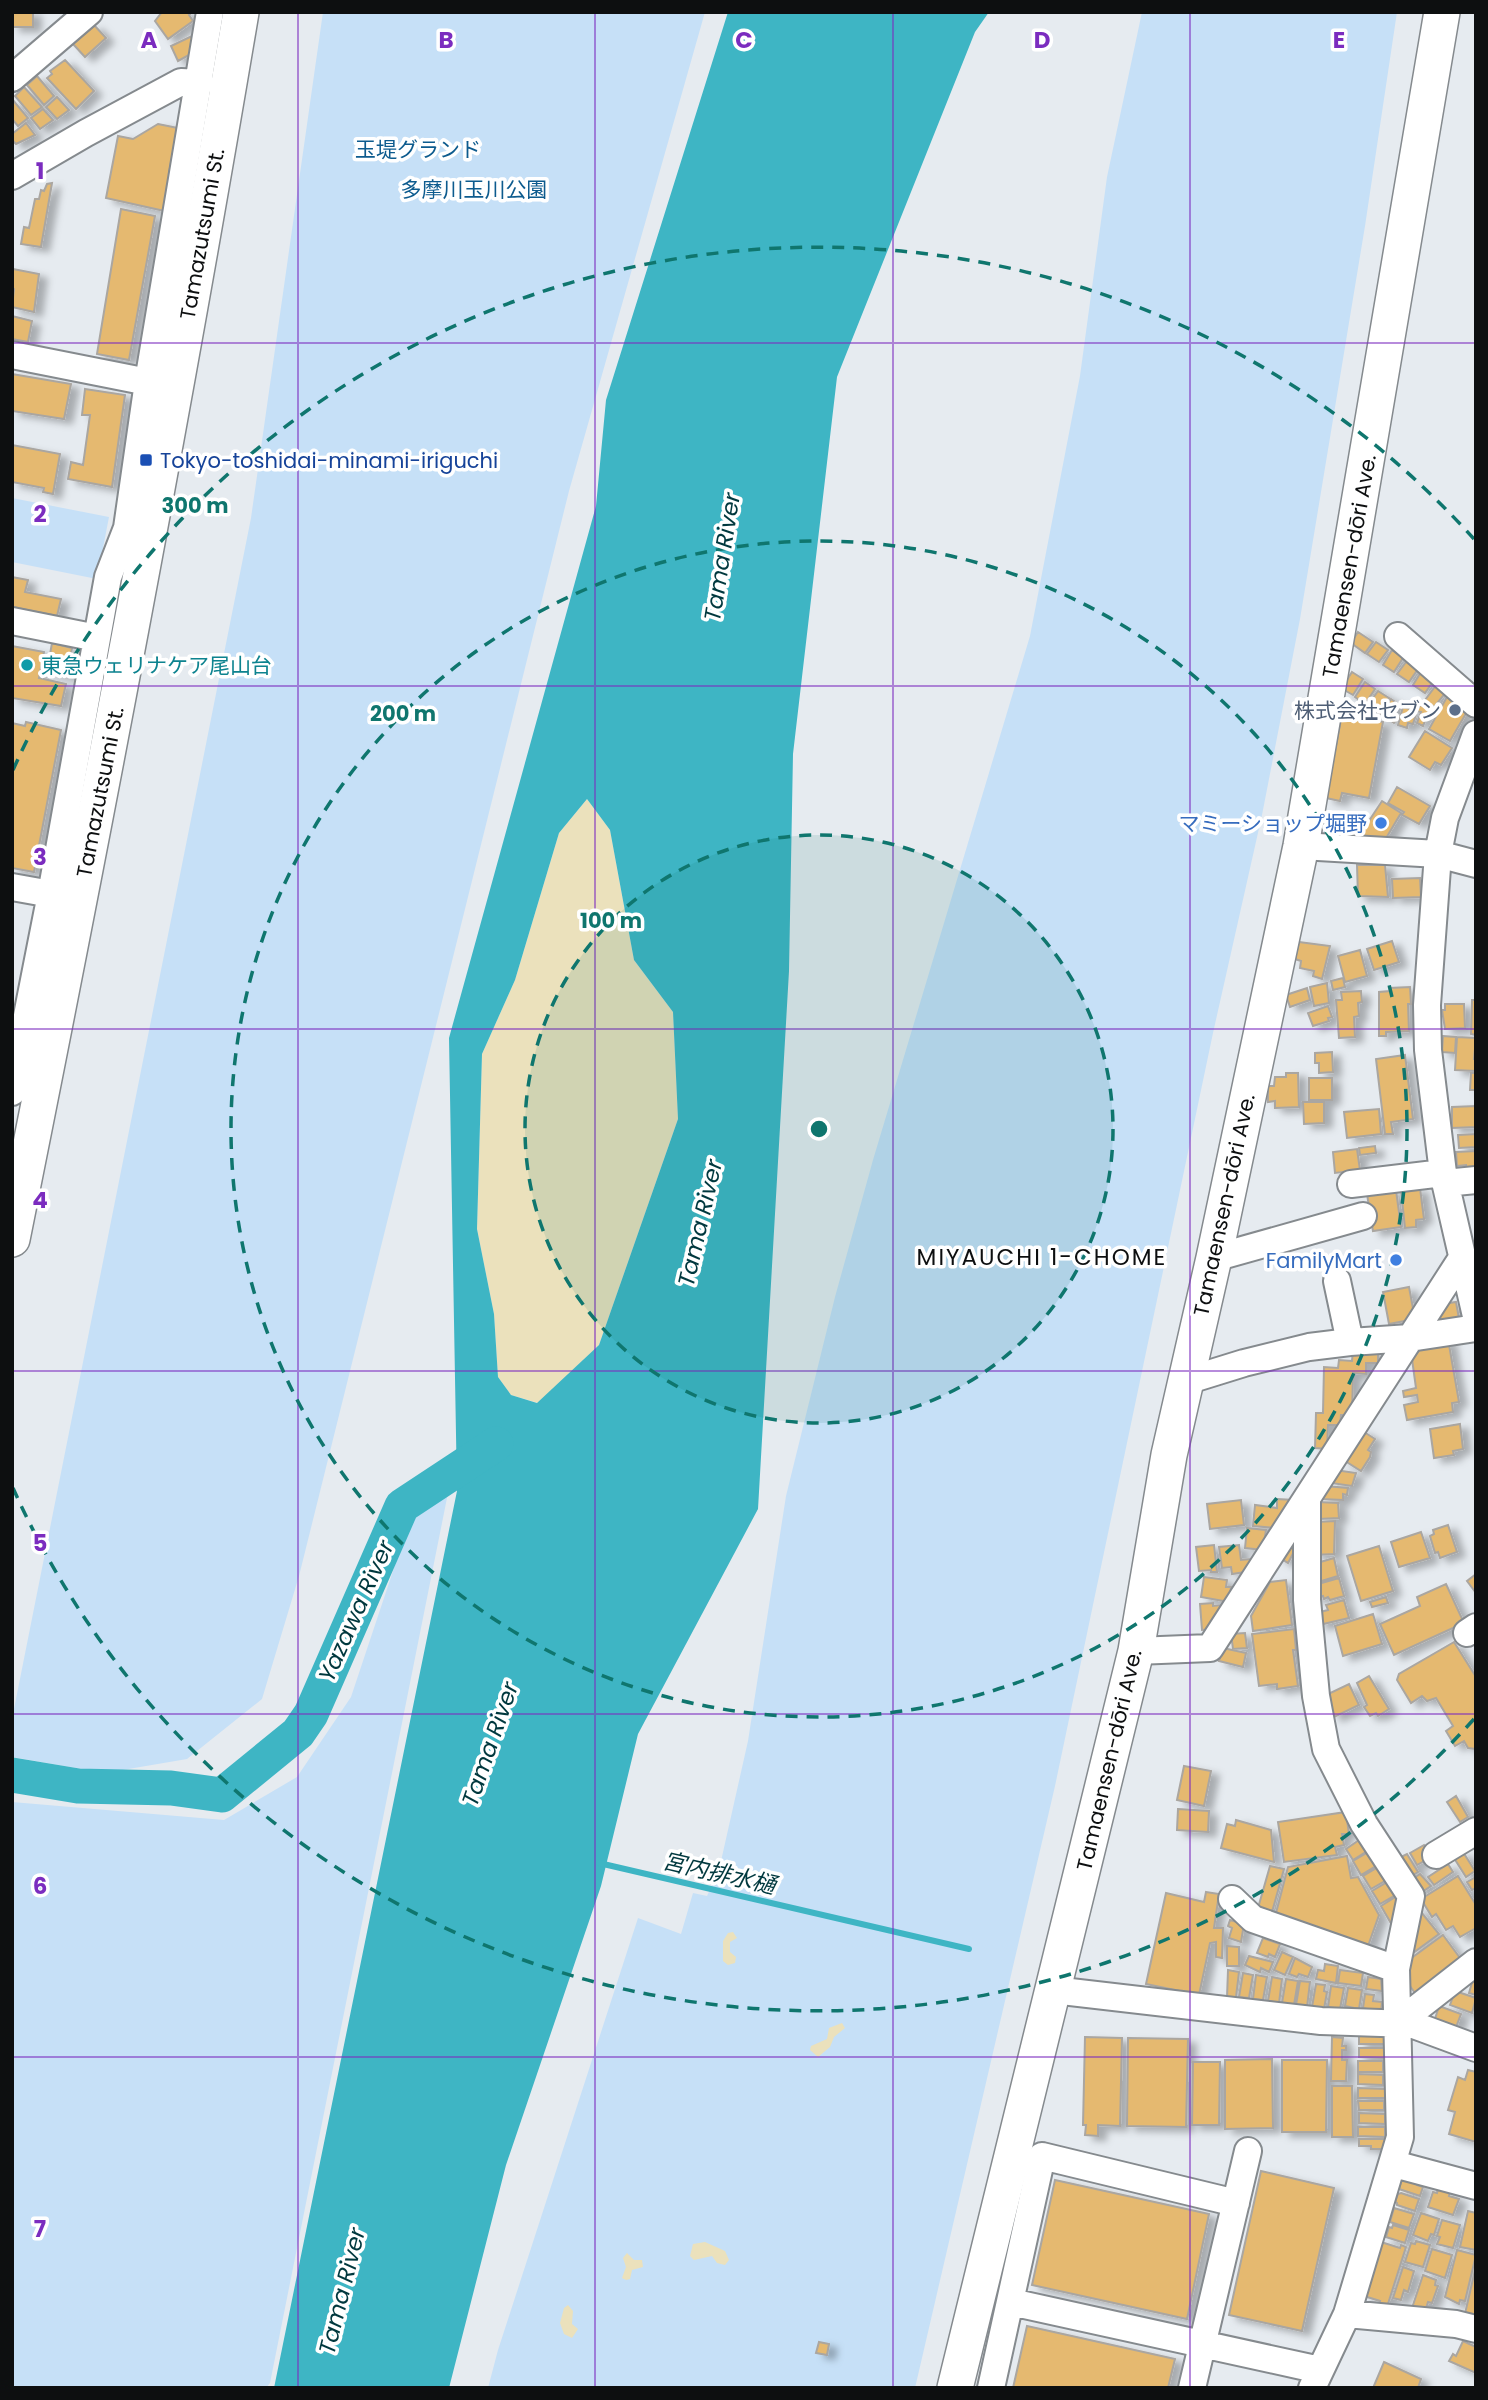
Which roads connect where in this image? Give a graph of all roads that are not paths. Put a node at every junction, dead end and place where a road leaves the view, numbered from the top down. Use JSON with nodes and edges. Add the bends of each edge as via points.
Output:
{"nodes":[{"id":1,"x":89,"y":12,"type":"edge"},
{"id":2,"x":211,"y":12,"type":"edge"},
{"id":3,"x":241,"y":12,"type":"edge"},
{"id":4,"x":1442,"y":12,"type":"edge"},
{"id":5,"x":12,"y":78,"type":"edge"},
{"id":6,"x":200,"y":83,"type":"junction"},
{"id":7,"x":12,"y":176,"type":"edge"},
{"id":8,"x":12,"y":355,"type":"edge"},
{"id":9,"x":148,"y":382,"type":"junction"},
{"id":10,"x":138,"y":529,"type":"junction"},
{"id":11,"x":12,"y":621,"type":"edge"},
{"id":12,"x":1398,"y":636,"type":"dead end"},
{"id":13,"x":97,"y":638,"type":"junction"},
{"id":14,"x":1476,"y":704,"type":"edge"},
{"id":15,"x":1476,"y":734,"type":"edge"},
{"id":16,"x":1301,"y":846,"type":"junction"},
{"id":17,"x":1438,"y":853,"type":"junction"},
{"id":18,"x":1476,"y":864,"type":"edge"},
{"id":19,"x":12,"y":887,"type":"edge"},
{"id":20,"x":51,"y":894,"type":"junction"},
{"id":21,"x":12,"y":1092,"type":"edge"},
{"id":22,"x":1444,"y":1178,"type":"junction"},
{"id":23,"x":1476,"y":1180,"type":"edge"},
{"id":24,"x":1351,"y":1184,"type":"dead end"},
{"id":25,"x":1363,"y":1216,"type":"dead end"},
{"id":26,"x":12,"y":1239,"type":"edge"},
{"id":27,"x":1214,"y":1258,"type":"junction"},
{"id":28,"x":1462,"y":1258,"type":"junction"},
{"id":29,"x":1336,"y":1281,"type":"dead end"},
{"id":30,"x":1476,"y":1316,"type":"edge"},
{"id":31,"x":1476,"y":1328,"type":"edge"},
{"id":32,"x":1410,"y":1338,"type":"junction"},
{"id":33,"x":1350,"y":1342,"type":"junction"},
{"id":34,"x":1186,"y":1381,"type":"junction"},
{"id":35,"x":1307,"y":1498,"type":"junction"},
{"id":36,"x":1136,"y":1651,"type":"junction"},
{"id":37,"x":1476,"y":1831,"type":"edge"},
{"id":38,"x":1436,"y":1855,"type":"dead end"},
{"id":39,"x":1232,"y":1899,"type":"dead end"},
{"id":40,"x":1476,"y":1962,"type":"edge"},
{"id":41,"x":1396,"y":1969,"type":"junction"},
{"id":42,"x":1054,"y":1990,"type":"junction"},
{"id":43,"x":1398,"y":2023,"type":"junction"},
{"id":44,"x":1476,"y":2048,"type":"edge"},
{"id":45,"x":1248,"y":2151,"type":"dead end"},
{"id":46,"x":1394,"y":2164,"type":"junction"},
{"id":47,"x":1476,"y":2186,"type":"edge"},
{"id":48,"x":1236,"y":2203,"type":"junction"},
{"id":49,"x":1011,"y":2302,"type":"junction"},
{"id":50,"x":1347,"y":2314,"type":"junction"},
{"id":51,"x":1476,"y":2329,"type":"edge"},
{"id":52,"x":1202,"y":2343,"type":"junction"},
{"id":53,"x":1316,"y":2379,"type":"edge"},
{"id":54,"x":955,"y":2388,"type":"edge"},
{"id":55,"x":991,"y":2388,"type":"edge"},
{"id":56,"x":1192,"y":2388,"type":"edge"}],
"edges":[{"from":1,"to":5,"type":"street"},
{"from":2,"to":6,"type":"street"},
{"from":3,"to":10,"type":"main road","name":"Tamazutsumi St."},
{"from":4,"to":16,"type":"main road","name":"Tamaensen-dōri Ave."},
{"from":6,"to":7,"type":"street","via":[[181,82]]},
{"from":6,"to":9,"type":"street"},
{"from":8,"to":9,"type":"street"},
{"from":9,"to":10,"type":"street"},
{"from":10,"to":13,"type":"street","via":[[108,577]]},
{"from":10,"to":26,"type":"main road","name":"Tamazutsumi St.","via":[[92,838]]},
{"from":11,"to":13,"type":"street"},
{"from":12,"to":14,"type":"street"},
{"from":13,"to":20,"type":"street"},
{"from":15,"to":17,"type":"street","via":[[1445,818]]},
{"from":16,"to":17,"type":"street"},
{"from":16,"to":27,"type":"main road","name":"Tamaensen-dōri Ave."},
{"from":17,"to":18,"type":"street"},
{"from":17,"to":22,"type":"street","via":[[1427,1030]]},
{"from":19,"to":20,"type":"street"},
{"from":20,"to":21,"type":"street"},
{"from":22,"to":23,"type":"street"},
{"from":22,"to":24,"type":"street"},
{"from":22,"to":28,"type":"street"},
{"from":25,"to":27,"type":"street"},
{"from":27,"to":34,"type":"main road","name":"Tamaensen-dōri Ave."},
{"from":28,"to":30,"type":"street"},
{"from":28,"to":32,"type":"street"},
{"from":29,"to":33,"type":"street"},
{"from":31,"to":32,"type":"street"},
{"from":32,"to":33,"type":"street"},
{"from":32,"to":35,"type":"street"},
{"from":33,"to":34,"type":"street","via":[[1309,1347]]},
{"from":34,"to":36,"type":"main road","name":"Tamaensen-dōri Ave."},
{"from":35,"to":36,"type":"street","via":[[1210,1648]]},
{"from":35,"to":41,"type":"street","via":[[1307,1590],[1316,1696],[1326,1749],[1364,1824],[1411,1896]]},
{"from":36,"to":42,"type":"main road","name":"Tamaensen-dōri Ave."},
{"from":37,"to":38,"type":"street"},
{"from":39,"to":41,"type":"street","via":[[1253,1919]]},
{"from":40,"to":43,"type":"street"},
{"from":41,"to":43,"type":"street"},
{"from":42,"to":43,"type":"street","via":[[1321,2021]]},
{"from":42,"to":54,"type":"main road","name":"Tamaensen-dōri Ave."},
{"from":43,"to":44,"type":"street"},
{"from":43,"to":46,"type":"street","via":[[1400,2137]]},
{"from":45,"to":48,"type":"street"},
{"from":46,"to":47,"type":"street"},
{"from":46,"to":50,"type":"street"},
{"from":48,"to":49,"type":"street","via":[[1042,2155]]},
{"from":48,"to":52,"type":"street"},
{"from":49,"to":52,"type":"street"},
{"from":49,"to":55,"type":"street"},
{"from":50,"to":51,"type":"street"},
{"from":50,"to":53,"type":"street"},
{"from":52,"to":53,"type":"street"},
{"from":52,"to":56,"type":"street"}]}
